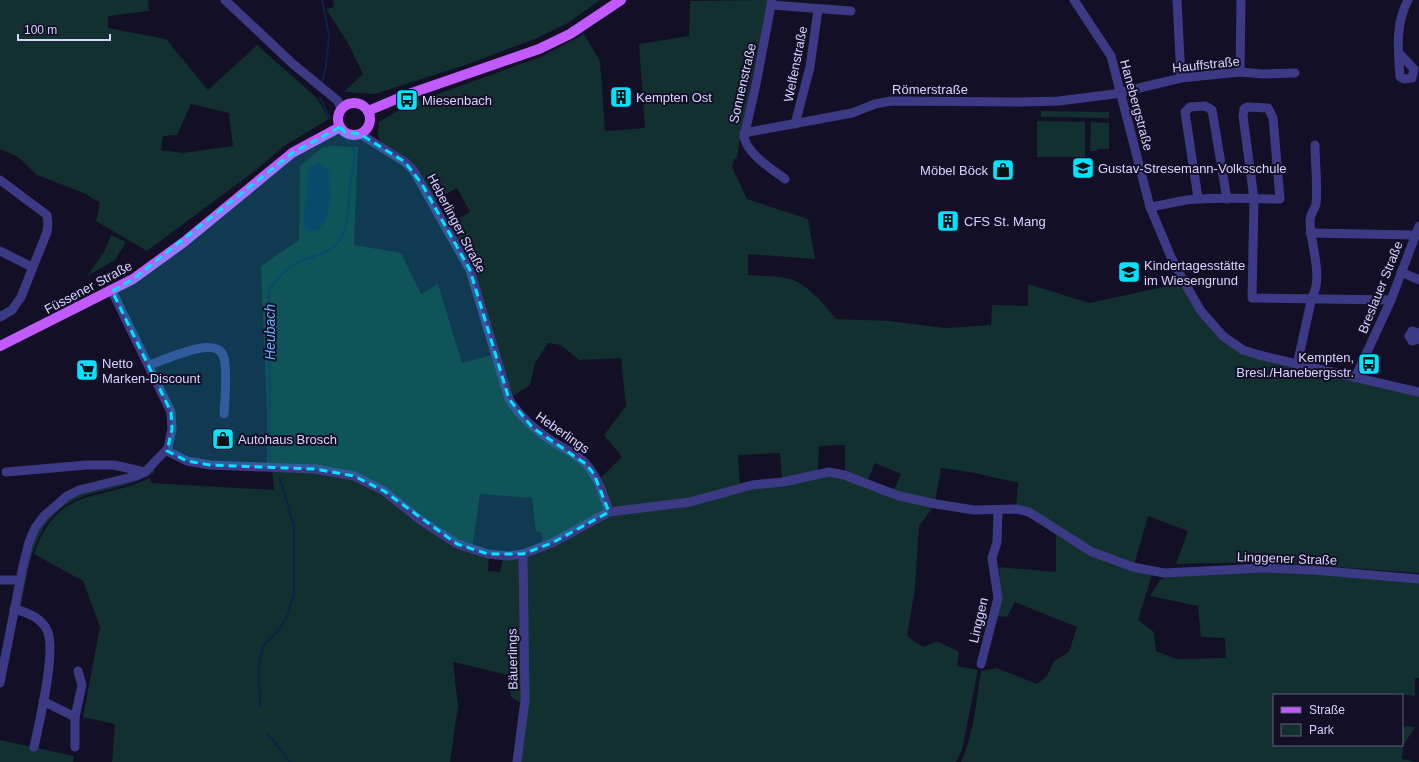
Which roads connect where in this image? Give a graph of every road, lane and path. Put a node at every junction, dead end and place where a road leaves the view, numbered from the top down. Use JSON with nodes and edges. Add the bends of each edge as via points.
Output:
{"nodes":[{"id":1,"x":225,"y":0,"type":"edge"},
{"id":2,"x":1074,"y":0,"type":"edge"},
{"id":3,"x":1176,"y":0,"type":"edge"},
{"id":4,"x":1241,"y":0,"type":"edge"},
{"id":5,"x":1408,"y":0,"type":"edge"},
{"id":6,"x":618,"y":2,"type":"edge"},
{"id":7,"x":772,"y":2,"type":"edge"},
{"id":8,"x":818,"y":9,"type":"junction"},
{"id":9,"x":852,"y":11,"type":"dead end"},
{"id":10,"x":1399,"y":53,"type":"junction"},
{"id":11,"x":1240,"y":72,"type":"junction"},
{"id":12,"x":1295,"y":73,"type":"dead end"},
{"id":13,"x":1181,"y":78,"type":"junction"},
{"id":14,"x":1120,"y":93,"type":"junction"},
{"id":15,"x":341,"y":108,"type":"junction"},
{"id":16,"x":368,"y":111,"type":"junction"},
{"id":17,"x":796,"y":124,"type":"junction"},
{"id":18,"x":340,"y":127,"type":"junction"},
{"id":19,"x":744,"y":133,"type":"junction"},
{"id":20,"x":360,"y":134,"type":"junction"},
{"id":21,"x":1315,"y":145,"type":"dead end"},
{"id":22,"x":785,"y":178,"type":"dead end"},
{"id":23,"x":0,"y":180,"type":"edge"},
{"id":24,"x":1198,"y":198,"type":"junction"},
{"id":25,"x":1227,"y":199,"type":"junction"},
{"id":26,"x":1254,"y":199,"type":"junction"},
{"id":27,"x":1150,"y":207,"type":"junction"},
{"id":28,"x":1419,"y":226,"type":"edge"},
{"id":29,"x":1310,"y":233,"type":"junction"},
{"id":30,"x":1415,"y":235,"type":"junction"},
{"id":31,"x":0,"y":251,"type":"edge"},
{"id":32,"x":32,"y":267,"type":"junction"},
{"id":33,"x":1401,"y":272,"type":"junction"},
{"id":34,"x":1419,"y":280,"type":"edge"},
{"id":35,"x":112,"y":290,"type":"junction"},
{"id":36,"x":1312,"y":298,"type":"junction"},
{"id":37,"x":1391,"y":300,"type":"junction"},
{"id":38,"x":0,"y":317,"type":"edge"},
{"id":39,"x":0,"y":346,"type":"edge"},
{"id":40,"x":149,"y":365,"type":"junction"},
{"id":41,"x":1297,"y":365,"type":"junction"},
{"id":42,"x":500,"y":374,"type":"joint"},
{"id":43,"x":1355,"y":378,"type":"junction"},
{"id":44,"x":1419,"y":392,"type":"edge"},
{"id":45,"x":224,"y":414,"type":"dead end"},
{"id":46,"x":167,"y":450,"type":"junction"},
{"id":47,"x":6,"y":472,"type":"dead end"},
{"id":48,"x":145,"y":472,"type":"junction"},
{"id":49,"x":998,"y":510,"type":"junction"},
{"id":50,"x":609,"y":512,"type":"junction"},
{"id":51,"x":523,"y":554,"type":"junction"},
{"id":52,"x":0,"y":580,"type":"edge"},
{"id":53,"x":20,"y":580,"type":"junction"},
{"id":54,"x":1419,"y":580,"type":"edge"},
{"id":55,"x":14,"y":609,"type":"junction"},
{"id":56,"x":981,"y":664,"type":"dead end"},
{"id":57,"x":78,"y":671,"type":"dead end"},
{"id":58,"x":0,"y":683,"type":"edge"},
{"id":59,"x":44,"y":700,"type":"junction"},
{"id":60,"x":75,"y":717,"type":"junction"},
{"id":61,"x":34,"y":747,"type":"dead end"},
{"id":62,"x":75,"y":747,"type":"dead end"},
{"id":63,"x":517,"y":762,"type":"edge"}],
"edges":[{"from":1,"to":15,"type":"street","via":[[293,64],[338,101]]},
{"from":2,"to":14,"type":"street","name":"Hanebergstraße","via":[[1111,56]]},
{"from":3,"to":13,"type":"street"},
{"from":4,"to":11,"type":"street"},
{"from":5,"to":10,"type":"street","via":[[1399,22]]},
{"from":6,"to":16,"type":"main road","via":[[570,34],[540,49],[393,99]]},
{"from":7,"to":8,"type":"street"},
{"from":7,"to":19,"type":"street","name":"Sonnenstraße"},
{"from":8,"to":9,"type":"street"},
{"from":8,"to":17,"type":"street","name":"Welfenstraße","via":[[810,67]]},
{"from":10,"to":10,"type":"street","via":[[1400,80],[1412,78],[1414,69]]},
{"from":11,"to":12,"type":"street","name":"Hauffstraße"},
{"from":11,"to":13,"type":"street","name":"Hauffstraße"},
{"from":13,"to":14,"type":"street","name":"Hauffstraße"},
{"from":14,"to":17,"type":"street","name":"Römerstraße","via":[[1020,102],[891,101],[852,113]]},
{"from":14,"to":27,"type":"street","name":"Hanebergstraße"},
{"from":15,"to":16,"type":"main road","via":[[356,102]]},
{"from":15,"to":18,"type":"main road","via":[[338,117]]},
{"from":16,"to":20,"type":"main road","via":[[370,121]]},
{"from":17,"to":19,"type":"street","name":"Römerstraße"},
{"from":18,"to":20,"type":"main road","via":[[353,135]]},
{"from":18,"to":35,"type":"main road","name":"Füssener Straße","via":[[292,153],[184,242],[133,279]]},
{"from":19,"to":22,"type":"street","name":"Sonnenstraße","via":[[746,145],[751,151]]},
{"from":20,"to":42,"type":"street","name":"Heberlinger Straße","via":[[405,162],[422,184],[470,270]]},
{"from":21,"to":29,"type":"street","via":[[1316,204],[1310,214]]},
{"from":23,"to":32,"type":"street","via":[[47,215],[47,232]]},
{"from":24,"to":25,"type":"street"},
{"from":24,"to":25,"type":"street","via":[[1185,112],[1190,107],[1205,106],[1212,110]]},
{"from":24,"to":27,"type":"street"},
{"from":25,"to":26,"type":"street"},
{"from":26,"to":26,"type":"street","via":[[1280,199],[1273,118],[1268,108],[1261,107],[1247,107],[1242,116]]},
{"from":26,"to":36,"type":"street","via":[[1252,298]]},
{"from":27,"to":41,"type":"street","name":"Hanebergstraße","via":[[1171,257],[1193,299],[1223,336],[1243,350]]},
{"from":28,"to":30,"type":"street","name":"Breslauer Straße"},
{"from":29,"to":30,"type":"street"},
{"from":29,"to":36,"type":"street","via":[[1316,253],[1315,291]]},
{"from":30,"to":33,"type":"street","name":"Breslauer Straße"},
{"from":31,"to":32,"type":"street"},
{"from":32,"to":38,"type":"street","via":[[17,304]]},
{"from":33,"to":34,"type":"street"},
{"from":33,"to":37,"type":"street","name":"Breslauer Straße"},
{"from":35,"to":39,"type":"main road","name":"Füssener Straße"},
{"from":35,"to":40,"type":"street"},
{"from":36,"to":37,"type":"street"},
{"from":36,"to":41,"type":"street"},
{"from":37,"to":43,"type":"street","name":"Breslauer Straße"},
{"from":40,"to":45,"type":"street","via":[[192,349],[218,349],[225,362]]},
{"from":40,"to":46,"type":"street","via":[[171,412],[172,429]]},
{"from":41,"to":43,"type":"street","name":"Hanebergstraße"},
{"from":42,"to":50,"type":"street","name":"Heberlings","via":[[509,399],[520,416],[533,428],[575,454],[594,474]]},
{"from":43,"to":44,"type":"street","name":"Hanebergstraße"},
{"from":46,"to":48,"type":"street"},
{"from":46,"to":51,"type":"street","via":[[187,461],[210,465],[315,469],[354,476],[384,492],[457,544],[488,554]]},
{"from":47,"to":48,"type":"street","via":[[87,465],[114,465]]},
{"from":48,"to":53,"type":"street","via":[[79,490],[57,503],[35,528]]},
{"from":49,"to":50,"type":"street","name":"Linggener Straße","via":[[974,510],[899,496],[844,475],[829,472],[783,482],[752,485],[690,502]]},
{"from":49,"to":54,"type":"street","name":"Linggener Straße","via":[[1016,509],[1030,512],[1092,552],[1154,572],[1263,568]]},
{"from":49,"to":56,"type":"street","name":"Linggen","via":[[997,542],[992,558],[998,598]]},
{"from":50,"to":51,"type":"street","via":[[552,543]]},
{"from":51,"to":63,"type":"street","name":"Bäuerlings","via":[[525,700]]},
{"from":52,"to":53,"type":"street"},
{"from":53,"to":55,"type":"street"},
{"from":55,"to":58,"type":"street"},
{"from":55,"to":59,"type":"street","via":[[26,612],[47,630],[50,650]]},
{"from":57,"to":60,"type":"street","via":[[82,685]]},
{"from":59,"to":60,"type":"street"},
{"from":59,"to":61,"type":"street"},
{"from":60,"to":62,"type":"street"}]}
